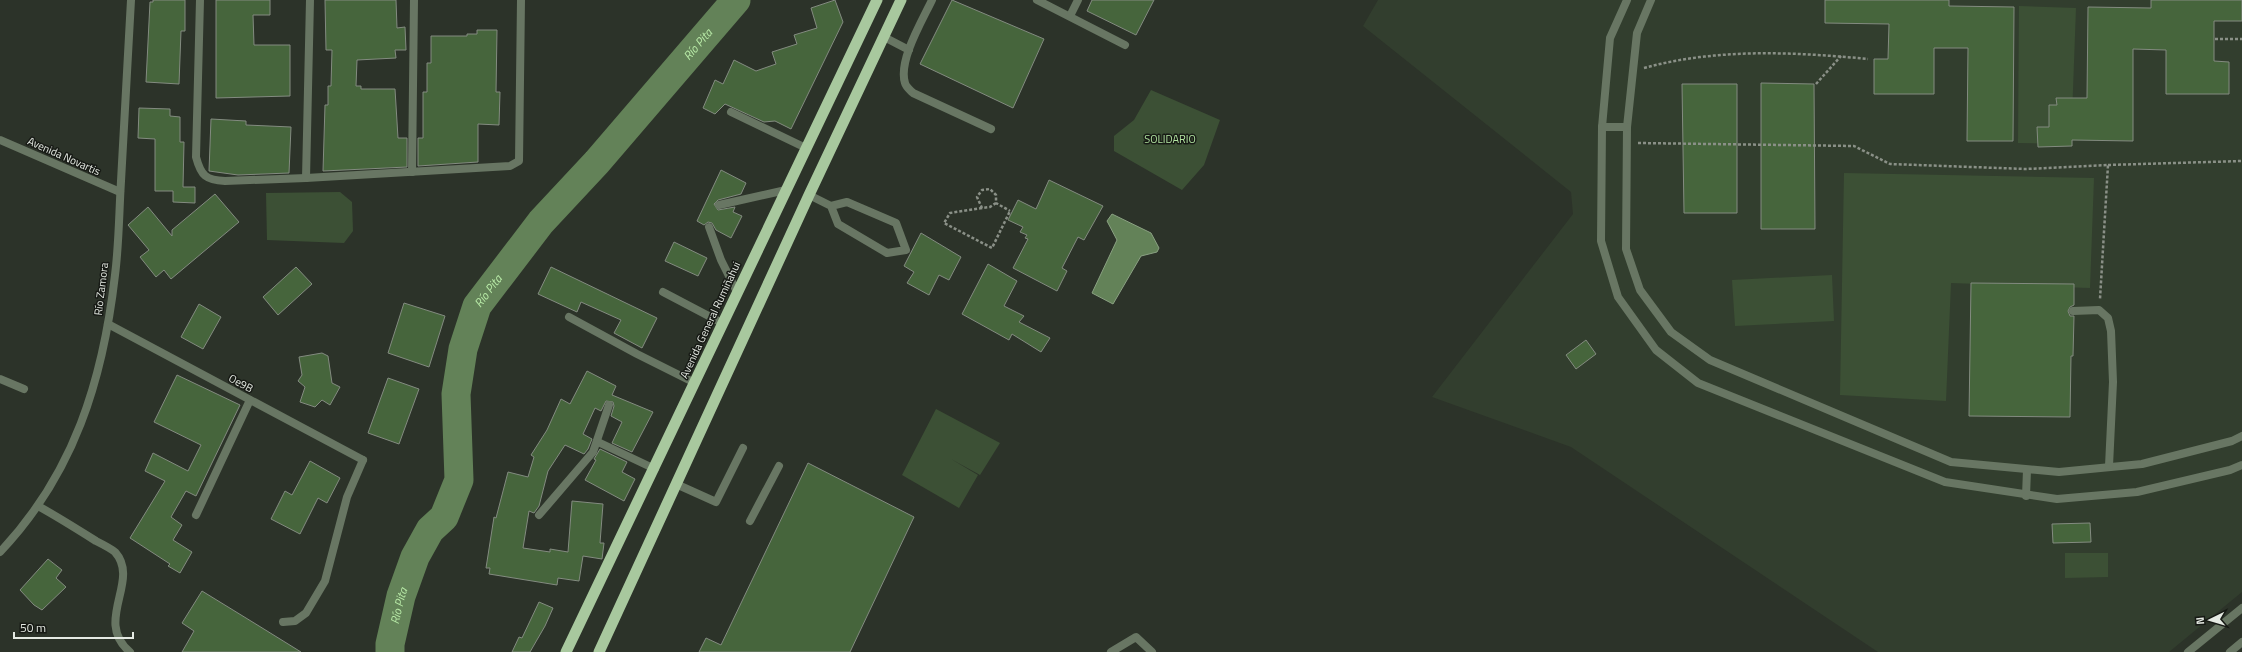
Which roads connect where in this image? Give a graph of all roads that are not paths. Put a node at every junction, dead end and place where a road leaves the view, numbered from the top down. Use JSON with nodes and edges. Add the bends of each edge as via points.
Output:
{"nodes":[{"id":1,"x":131,"y":0,"type":"edge"},
{"id":2,"x":200,"y":0,"type":"edge"},
{"id":3,"x":310,"y":0,"type":"edge"},
{"id":4,"x":414,"y":0,"type":"edge"},
{"id":5,"x":522,"y":0,"type":"edge"},
{"id":6,"x":877,"y":0,"type":"edge"},
{"id":7,"x":901,"y":0,"type":"edge"},
{"id":8,"x":932,"y":0,"type":"edge"},
{"id":9,"x":1037,"y":0,"type":"edge"},
{"id":10,"x":1078,"y":0,"type":"edge"},
{"id":11,"x":1626,"y":0,"type":"edge"},
{"id":12,"x":1651,"y":0,"type":"edge"},
{"id":13,"x":1070,"y":16,"type":"junction"},
{"id":14,"x":884,"y":37,"type":"junction"},
{"id":15,"x":1125,"y":45,"type":"dead end"},
{"id":16,"x":909,"y":50,"type":"junction"},
{"id":17,"x":731,"y":112,"type":"dead end"},
{"id":18,"x":1602,"y":127,"type":"junction"},
{"id":19,"x":1627,"y":127,"type":"junction"},
{"id":20,"x":991,"y":130,"type":"dead end"},
{"id":21,"x":0,"y":140,"type":"edge"},
{"id":22,"x":806,"y":148,"type":"junction"},
{"id":23,"x":412,"y":172,"type":"junction"},
{"id":24,"x":306,"y":178,"type":"junction"},
{"id":25,"x":786,"y":190,"type":"junction"},
{"id":26,"x":120,"y":192,"type":"junction"},
{"id":27,"x":809,"y":195,"type":"junction"},
{"id":28,"x":720,"y":205,"type":"dead end"},
{"id":29,"x":831,"y":206,"type":"junction"},
{"id":30,"x":709,"y":227,"type":"dead end"},
{"id":31,"x":663,"y":292,"type":"dead end"},
{"id":32,"x":737,"y":292,"type":"junction"},
{"id":33,"x":2073,"y":311,"type":"dead end"},
{"id":34,"x":569,"y":317,"type":"dead end"},
{"id":35,"x":722,"y":323,"type":"junction"},
{"id":36,"x":108,"y":324,"type":"junction"},
{"id":37,"x":0,"y":379,"type":"edge"},
{"id":38,"x":695,"y":383,"type":"junction"},
{"id":39,"x":24,"y":389,"type":"dead end"},
{"id":40,"x":250,"y":400,"type":"junction"},
{"id":41,"x":609,"y":405,"type":"dead end"},
{"id":42,"x":2242,"y":436,"type":"edge"},
{"id":43,"x":598,"y":442,"type":"junction"},
{"id":44,"x":742,"y":448,"type":"dead end"},
{"id":45,"x":2242,"y":465,"type":"edge"},
{"id":46,"x":779,"y":466,"type":"dead end"},
{"id":47,"x":2109,"y":466,"type":"junction"},
{"id":48,"x":655,"y":469,"type":"junction"},
{"id":49,"x":2027,"y":470,"type":"junction"},
{"id":50,"x":676,"y":484,"type":"junction"},
{"id":51,"x":2026,"y":496,"type":"junction"},
{"id":52,"x":38,"y":506,"type":"junction"},
{"id":53,"x":196,"y":514,"type":"dead end"},
{"id":54,"x":539,"y":515,"type":"dead end"},
{"id":55,"x":750,"y":521,"type":"dead end"},
{"id":56,"x":0,"y":552,"type":"edge"},
{"id":57,"x":2242,"y":608,"type":"edge"},
{"id":58,"x":283,"y":622,"type":"dead end"},
{"id":59,"x":2242,"y":642,"type":"edge"},
{"id":60,"x":130,"y":652,"type":"edge"},
{"id":61,"x":566,"y":652,"type":"edge"},
{"id":62,"x":599,"y":652,"type":"edge"},
{"id":63,"x":1111,"y":652,"type":"edge"},
{"id":64,"x":1152,"y":652,"type":"edge"},
{"id":65,"x":2188,"y":652,"type":"edge"},
{"id":66,"x":2230,"y":652,"type":"edge"}],
"edges":[{"from":1,"to":26,"type":"street","name":"Río Zamora"},
{"from":2,"to":24,"type":"street","via":[[196,141],[199,168],[211,180]]},
{"from":3,"to":24,"type":"street"},
{"from":4,"to":23,"type":"street"},
{"from":5,"to":23,"type":"street","via":[[519,161],[510,166]]},
{"from":6,"to":22,"type":"highway","name":"Avenida General Rumiñahui"},
{"from":7,"to":14,"type":"highway"},
{"from":8,"to":16,"type":"street"},
{"from":9,"to":13,"type":"street"},
{"from":10,"to":13,"type":"street"},
{"from":11,"to":18,"type":"street","via":[[1610,38]]},
{"from":12,"to":19,"type":"street","via":[[1637,33]]},
{"from":13,"to":15,"type":"street"},
{"from":14,"to":16,"type":"street"},
{"from":14,"to":27,"type":"highway"},
{"from":16,"to":20,"type":"street","via":[[903,72],[905,85],[913,93]]},
{"from":17,"to":22,"type":"street"},
{"from":18,"to":19,"type":"street"},
{"from":18,"to":51,"type":"street","via":[[1601,241],[1618,297],[1656,350],[1698,383],[1945,482]]},
{"from":19,"to":49,"type":"street","via":[[1626,249],[1640,290],[1671,332],[1710,360],[1951,462]]},
{"from":21,"to":26,"type":"street","name":"Avenida Novartis"},
{"from":22,"to":25,"type":"highway","name":"Avenida General Rumiñahui"},
{"from":23,"to":24,"type":"street"},
{"from":25,"to":28,"type":"street"},
{"from":25,"to":32,"type":"highway","name":"Avenida General Rumiñahui"},
{"from":26,"to":36,"type":"street","name":"Río Zamora","via":[[115,274]]},
{"from":27,"to":29,"type":"street"},
{"from":27,"to":50,"type":"highway"},
{"from":29,"to":29,"type":"street","via":[[838,224],[887,252],[906,250],[896,223],[848,202]]},
{"from":30,"to":32,"type":"street","via":[[721,260]]},
{"from":31,"to":35,"type":"street"},
{"from":32,"to":35,"type":"highway","name":"Avenida General Rumiñahui"},
{"from":33,"to":47,"type":"street","via":[[2099,310],[2108,318],[2112,331],[2113,382]]},
{"from":34,"to":38,"type":"street"},
{"from":35,"to":38,"type":"highway","name":"Avenida General Rumiñahui"},
{"from":36,"to":40,"type":"street","name":"Oe9B"},
{"from":36,"to":52,"type":"street","name":"Río Zamora","via":[[95,386],[69,455]]},
{"from":37,"to":39,"type":"street"},
{"from":38,"to":48,"type":"highway","name":"Avenida General Rumiñahui"},
{"from":40,"to":53,"type":"street"},
{"from":40,"to":58,"type":"street","name":"Oe9B","via":[[363,460],[347,497],[325,581],[306,613],[295,621]]},
{"from":41,"to":43,"type":"street"},
{"from":42,"to":47,"type":"street","via":[[2232,441],[2142,464]]},
{"from":43,"to":48,"type":"street"},
{"from":43,"to":54,"type":"street","via":[[594,452]]},
{"from":44,"to":50,"type":"street","via":[[716,502]]},
{"from":45,"to":51,"type":"street","via":[[2137,492],[2057,500]]},
{"from":46,"to":55,"type":"street"},
{"from":47,"to":49,"type":"street","via":[[2059,472]]},
{"from":48,"to":61,"type":"highway","name":"Avenida General Rumiñahui"},
{"from":49,"to":51,"type":"street"},
{"from":50,"to":62,"type":"highway"},
{"from":52,"to":56,"type":"street","name":"Río Zamora"},
{"from":52,"to":60,"type":"street","via":[[115,552],[122,568],[122,586],[115,623],[118,638]]},
{"from":57,"to":65,"type":"street"},
{"from":59,"to":66,"type":"street"},
{"from":63,"to":64,"type":"street","via":[[1136,637]]}]}
